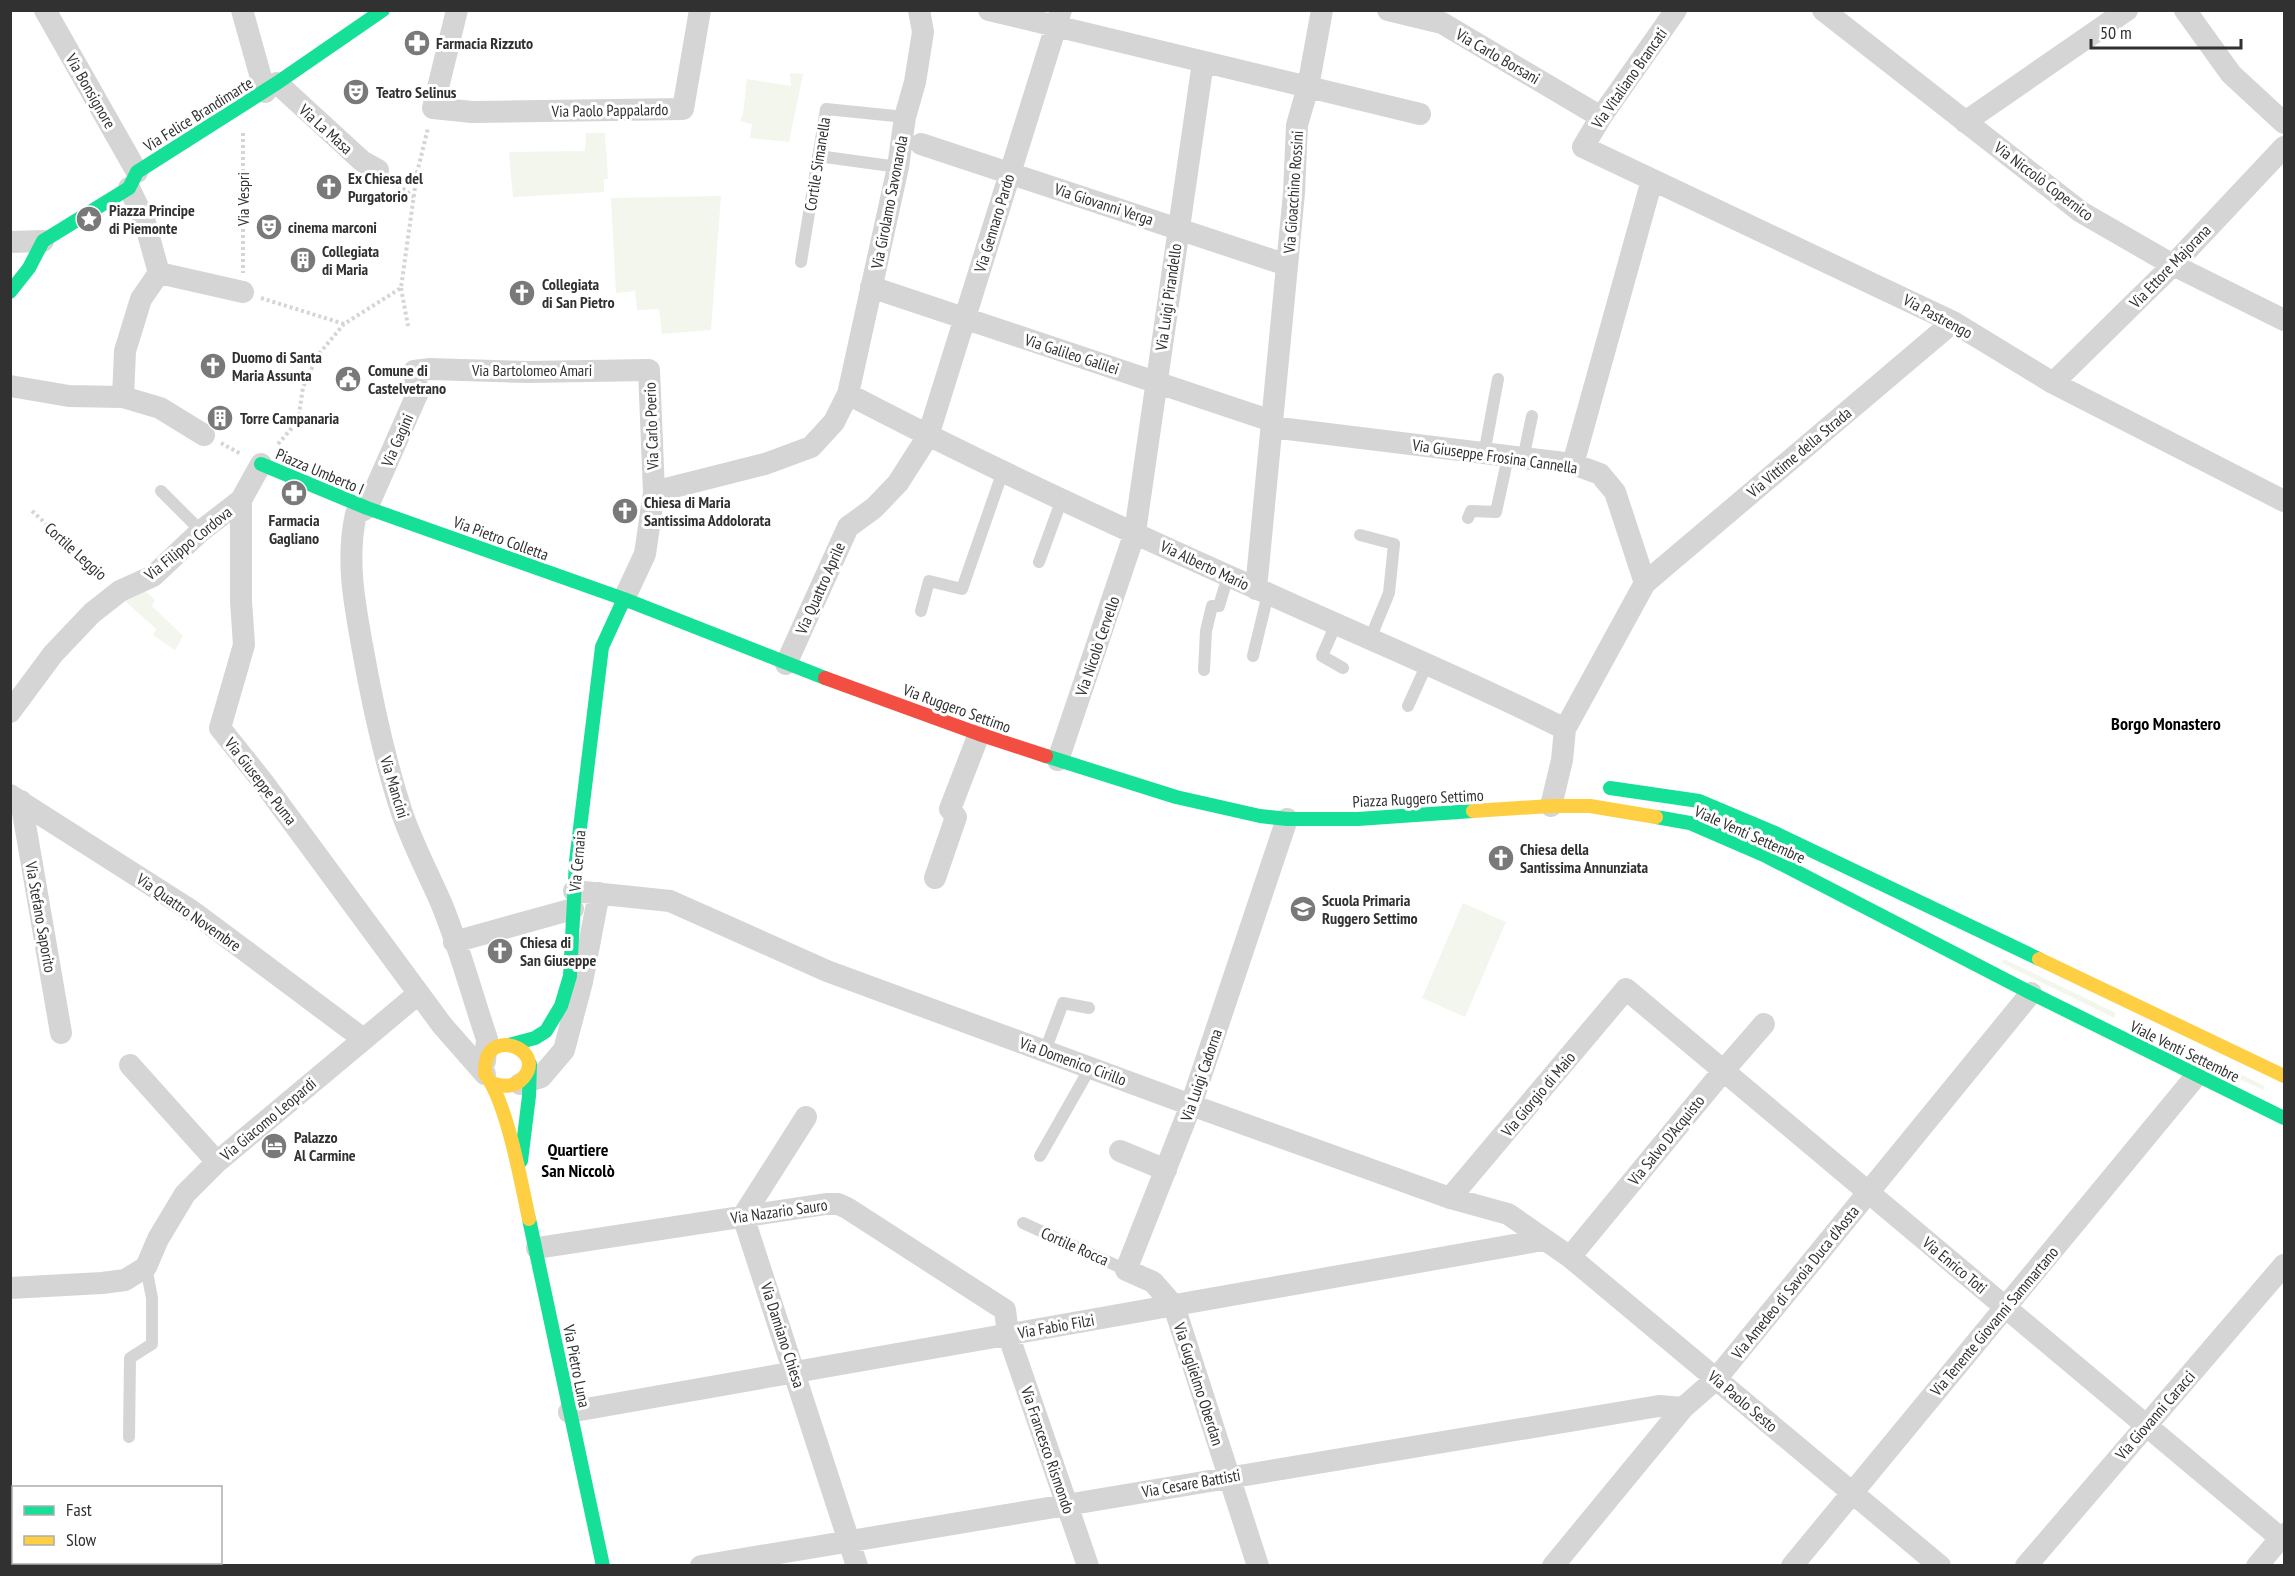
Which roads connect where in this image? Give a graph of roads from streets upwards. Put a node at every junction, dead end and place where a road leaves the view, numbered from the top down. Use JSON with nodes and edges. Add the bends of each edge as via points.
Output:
{"nodes":[{"id":1,"x":45,"y":10,"type":"edge"},
{"id":2,"x":242,"y":10,"type":"edge"},
{"id":3,"x":383,"y":10,"type":"edge"},
{"id":4,"x":457,"y":10,"type":"edge"},
{"id":5,"x":700,"y":10,"type":"edge"},
{"id":6,"x":919,"y":10,"type":"edge"},
{"id":7,"x":989,"y":10,"type":"edge"},
{"id":8,"x":1322,"y":10,"type":"edge"},
{"id":9,"x":1388,"y":10,"type":"edge"},
{"id":10,"x":1677,"y":10,"type":"edge"},
{"id":11,"x":1823,"y":10,"type":"edge"},
{"id":12,"x":2127,"y":10,"type":"edge"},
{"id":13,"x":2185,"y":10,"type":"edge"},
{"id":14,"x":1058,"y":18,"type":"edge"},
{"id":15,"x":1203,"y":62,"type":"junction"},
{"id":16,"x":271,"y":87,"type":"junction"},
{"id":17,"x":1308,"y":87,"type":"junction"},
{"id":18,"x":1420,"y":114,"type":"dead end"},
{"id":19,"x":1601,"y":117,"type":"junction"},
{"id":20,"x":1965,"y":122,"type":"junction"},
{"id":21,"x":2284,"y":123,"type":"edge"},
{"id":22,"x":921,"y":144,"type":"dead end"},
{"id":23,"x":1583,"y":147,"type":"joint"},
{"id":24,"x":2284,"y":147,"type":"edge"},
{"id":25,"x":378,"y":170,"type":"dead end"},
{"id":26,"x":1010,"y":173,"type":"junction"},
{"id":27,"x":133,"y":180,"type":"junction"},
{"id":28,"x":1652,"y":180,"type":"junction"},
{"id":29,"x":1179,"y":229,"type":"junction"},
{"id":30,"x":43,"y":241,"type":"junction"},
{"id":31,"x":10,"y":242,"type":"edge"},
{"id":32,"x":1287,"y":265,"type":"junction"},
{"id":33,"x":2173,"y":265,"type":"junction"},
{"id":34,"x":159,"y":273,"type":"junction"},
{"id":35,"x":871,"y":287,"type":"junction"},
{"id":36,"x":10,"y":292,"type":"edge"},
{"id":37,"x":243,"y":292,"type":"road end"},
{"id":38,"x":965,"y":318,"type":"junction"},
{"id":39,"x":2284,"y":320,"type":"edge"},
{"id":40,"x":1953,"y":322,"type":"junction"},
{"id":41,"x":649,"y":370,"type":"joint"},
{"id":42,"x":414,"y":371,"type":"joint"},
{"id":43,"x":1156,"y":382,"type":"junction"},
{"id":44,"x":2053,"y":383,"type":"junction"},
{"id":45,"x":10,"y":386,"type":"edge"},
{"id":46,"x":848,"y":393,"type":"junction"},
{"id":47,"x":123,"y":396,"type":"junction"},
{"id":48,"x":1272,"y":424,"type":"junction"},
{"id":49,"x":204,"y":435,"type":"road end"},
{"id":50,"x":928,"y":436,"type":"junction"},
{"id":51,"x":261,"y":464,"type":"joint"},
{"id":52,"x":1573,"y":464,"type":"junction"},
{"id":53,"x":654,"y":492,"type":"junction"},
{"id":54,"x":241,"y":500,"type":"junction"},
{"id":55,"x":2284,"y":501,"type":"edge"},
{"id":56,"x":367,"y":508,"type":"junction"},
{"id":57,"x":1135,"y":532,"type":"junction"},
{"id":58,"x":1645,"y":583,"type":"junction"},
{"id":59,"x":1262,"y":591,"type":"junction"},
{"id":60,"x":624,"y":599,"type":"junction"},
{"id":61,"x":786,"y":663,"type":"junction"},
{"id":62,"x":10,"y":712,"type":"edge"},
{"id":63,"x":1565,"y":729,"type":"junction"},
{"id":64,"x":979,"y":734,"type":"junction"},
{"id":65,"x":1058,"y":760,"type":"junction"},
{"id":66,"x":1598,"y":787,"type":"dead end"},
{"id":67,"x":1578,"y":790,"type":"dead end"},
{"id":68,"x":16,"y":798,"type":"edge"},
{"id":69,"x":1551,"y":806,"type":"junction"},
{"id":70,"x":1287,"y":819,"type":"junction"},
{"id":71,"x":935,"y":878,"type":"dead end"},
{"id":72,"x":1868,"y":892,"type":"junction"},
{"id":73,"x":599,"y":893,"type":"junction"},
{"id":74,"x":574,"y":900,"type":"junction"},
{"id":75,"x":454,"y":942,"type":"junction"},
{"id":76,"x":1991,"y":954,"type":"junction"},
{"id":77,"x":1626,"y":990,"type":"joint"},
{"id":78,"x":2031,"y":993,"type":"junction"},
{"id":79,"x":418,"y":994,"type":"junction"},
{"id":80,"x":2128,"y":1022,"type":"junction"},
{"id":81,"x":1764,"y":1024,"type":"dead end"},
{"id":82,"x":442,"y":1025,"type":"junction"},
{"id":83,"x":61,"y":1033,"type":"dead end"},
{"id":84,"x":362,"y":1038,"type":"junction"},
{"id":85,"x":504,"y":1064,"type":"junction"},
{"id":86,"x":130,"y":1065,"type":"dead end"},
{"id":87,"x":1724,"y":1070,"type":"junction"},
{"id":88,"x":2196,"y":1076,"type":"junction"},
{"id":89,"x":2283,"y":1079,"type":"edge"},
{"id":90,"x":1191,"y":1105,"type":"junction"},
{"id":91,"x":806,"y":1117,"type":"dead end"},
{"id":92,"x":2284,"y":1118,"type":"edge"},
{"id":93,"x":1120,"y":1151,"type":"dead end"},
{"id":94,"x":217,"y":1162,"type":"junction"},
{"id":95,"x":1166,"y":1170,"type":"junction"},
{"id":96,"x":519,"y":1173,"type":"junction"},
{"id":97,"x":1868,"y":1192,"type":"junction"},
{"id":98,"x":1450,"y":1198,"type":"junction"},
{"id":99,"x":744,"y":1216,"type":"junction"},
{"id":100,"x":1543,"y":1240,"type":"junction"},
{"id":101,"x":537,"y":1248,"type":"junction"},
{"id":102,"x":1570,"y":1257,"type":"junction"},
{"id":103,"x":2284,"y":1264,"type":"edge"},
{"id":104,"x":10,"y":1288,"type":"edge"},
{"id":105,"x":1174,"y":1306,"type":"junction"},
{"id":106,"x":2005,"y":1307,"type":"junction"},
{"id":107,"x":1008,"y":1334,"type":"junction"},
{"id":108,"x":794,"y":1371,"type":"junction"},
{"id":109,"x":1716,"y":1379,"type":"junction"},
{"id":110,"x":1683,"y":1408,"type":"junction"},
{"id":111,"x":569,"y":1412,"type":"junction"},
{"id":112,"x":2146,"y":1425,"type":"junction"},
{"id":113,"x":1230,"y":1477,"type":"junction"},
{"id":114,"x":1853,"y":1492,"type":"junction"},
{"id":115,"x":1066,"y":1504,"type":"junction"},
{"id":116,"x":2283,"y":1538,"type":"edge"},
{"id":117,"x":849,"y":1541,"type":"junction"},
{"id":118,"x":603,"y":1566,"type":"edge"},
{"id":119,"x":701,"y":1566,"type":"edge"},
{"id":120,"x":857,"y":1566,"type":"edge"},
{"id":121,"x":1088,"y":1566,"type":"edge"},
{"id":122,"x":1258,"y":1566,"type":"edge"},
{"id":123,"x":1553,"y":1566,"type":"edge"},
{"id":124,"x":1792,"y":1566,"type":"edge"},
{"id":125,"x":1940,"y":1566,"type":"edge"},
{"id":126,"x":2026,"y":1566,"type":"edge"},
{"id":127,"x":2257,"y":1566,"type":"edge"}],
"edges":[{"from":1,"to":27,"type":"street","name":"Via Bonsignore"},
{"from":2,"to":16,"type":"street"},
{"from":3,"to":16,"type":"street","name":"Via Felice Brandimarte"},
{"from":4,"to":5,"type":"street","name":"Via Paolo Pappalardo","via":[[433,108],[472,112],[683,110]]},
{"from":6,"to":35,"type":"street","name":"Via Girolamo Savonarola","via":[[922,32],[915,82]]},
{"from":7,"to":14,"type":"street"},
{"from":8,"to":17,"type":"street","name":"Via Gioacchino Rossini"},
{"from":9,"to":19,"type":"street","name":"Via Carlo Borsani","via":[[1442,23]]},
{"from":10,"to":19,"type":"street","name":"Via Vitaliano Brancati"},
{"from":11,"to":20,"type":"street","name":"Via Niccolò Copernico"},
{"from":12,"to":20,"type":"street"},
{"from":13,"to":21,"type":"street","via":[[2232,74]]},
{"from":14,"to":15,"type":"street"},
{"from":14,"to":26,"type":"street","name":"Via Gennaro Pardo"},
{"from":15,"to":17,"type":"street"},
{"from":15,"to":29,"type":"street","name":"Via Luigi Pirandello"},
{"from":16,"to":25,"type":"street","name":"Via La Masa"},
{"from":16,"to":27,"type":"street","name":"Via Felice Brandimarte"},
{"from":17,"to":18,"type":"street"},
{"from":17,"to":32,"type":"street","name":"Via Gioacchino Rossini","via":[[1297,125]]},
{"from":19,"to":23,"type":"street","name":"Via Vitaliano Brancati"},
{"from":20,"to":33,"type":"street","name":"Via Niccolò Copernico","via":[[2081,212]]},
{"from":22,"to":26,"type":"street","name":"Via Giovanni Verga"},
{"from":23,"to":28,"type":"street","name":"Via Pastrengo"},
{"from":24,"to":33,"type":"street","name":"Via Ettore Majorana"},
{"from":26,"to":29,"type":"street","name":"Via Giovanni Verga"},
{"from":26,"to":38,"type":"street","name":"Via Gennaro Pardo"},
{"from":27,"to":30,"type":"street"},
{"from":27,"to":34,"type":"street","name":"Via Bonsignore"},
{"from":28,"to":40,"type":"street","name":"Via Pastrengo"},
{"from":28,"to":52,"type":"street"},
{"from":29,"to":32,"type":"street","name":"Via Giovanni Verga"},
{"from":29,"to":43,"type":"street","name":"Via Luigi Pirandello"},
{"from":30,"to":31,"type":"street"},
{"from":30,"to":36,"type":"street","via":[[30,271]]},
{"from":32,"to":48,"type":"street","name":"Via Gioacchino Rossini"},
{"from":33,"to":39,"type":"street","name":"Via Niccolò Copernico"},
{"from":33,"to":44,"type":"street","name":"Via Ettore Majorana"},
{"from":34,"to":37,"type":"street"},
{"from":34,"to":47,"type":"street","via":[[141,299],[125,351]]},
{"from":35,"to":38,"type":"street","name":"Via Galileo Galilei"},
{"from":35,"to":46,"type":"street","name":"Via Girolamo Savonarola"},
{"from":38,"to":43,"type":"street","name":"Via Galileo Galilei"},
{"from":38,"to":50,"type":"street","name":"Via Gennaro Pardo"},
{"from":40,"to":44,"type":"street","name":"Via Pastrengo"},
{"from":40,"to":58,"type":"street","name":"Via Vittime della Strada"},
{"from":41,"to":42,"type":"street","name":"Via Bartolomeo Amari"},
{"from":41,"to":53,"type":"street","name":"Via Carlo Poerio"},
{"from":42,"to":56,"type":"street","name":"Via Gagini","via":[[418,392]]},
{"from":43,"to":48,"type":"street","name":"Via Galileo Galilei"},
{"from":43,"to":57,"type":"street","name":"Via Luigi Pirandello"},
{"from":44,"to":55,"type":"street","name":"Via Pastrengo"},
{"from":45,"to":47,"type":"street","via":[[69,396]]},
{"from":46,"to":50,"type":"street","name":"Via Alberto Mario"},
{"from":46,"to":53,"type":"street","name":"Via Girolamo Savonarola","via":[[834,422],[811,447],[765,464]]},
{"from":47,"to":49,"type":"street","via":[[160,408]]},
{"from":48,"to":52,"type":"street","name":"Via Giuseppe Frosina Cannella"},
{"from":48,"to":59,"type":"street","name":"Via Gioacchino Rossini"},
{"from":50,"to":57,"type":"street","name":"Via Alberto Mario"},
{"from":50,"to":61,"type":"street","name":"Via Quattro Aprile","via":[[898,483],[848,527]]},
{"from":51,"to":54,"type":"street","name":"Via Giuseppe Puma"},
{"from":51,"to":56,"type":"street","name":"Piazza Umberto I"},
{"from":52,"to":58,"type":"street","name":"Via Giuseppe Frosina Cannella","via":[[1600,474],[1615,492]]},
{"from":53,"to":60,"type":"street","name":"Via Carlo Poerio","via":[[645,554]]},
{"from":54,"to":62,"type":"street","name":"Via Filippo Cordova","via":[[153,576],[120,591],[92,613],[53,654]]},
{"from":54,"to":79,"type":"street","name":"Via Giuseppe Puma","via":[[244,645],[220,728]]},
{"from":56,"to":60,"type":"street","name":"Via Pietro Colletta"},
{"from":56,"to":75,"type":"street","name":"Via Mancini","via":[[356,514],[351,539],[352,589],[375,718],[403,814]]},
{"from":57,"to":59,"type":"street","name":"Via Alberto Mario"},
{"from":57,"to":65,"type":"street","name":"Via Nicolò Cervello"},
{"from":58,"to":63,"type":"street"},
{"from":59,"to":63,"type":"street","name":"Via Alberto Mario","via":[[1490,691]]},
{"from":60,"to":61,"type":"street","name":"Via Ruggero Settimo"},
{"from":60,"to":74,"type":"street","name":"Via Cernaia","via":[[602,647]]},
{"from":61,"to":64,"type":"street","name":"Via Ruggero Settimo"},
{"from":63,"to":69,"type":"street"},
{"from":64,"to":65,"type":"street","name":"Via Ruggero Settimo"},
{"from":64,"to":71,"type":"street","via":[[950,809],[956,818]]},
{"from":65,"to":70,"type":"street","name":"Via Ruggero Settimo","via":[[1176,797]]},
{"from":66,"to":72,"type":"street","name":"Viale Venti Settembre","via":[[1698,801],[1775,833]]},
{"from":67,"to":69,"type":"street"},
{"from":68,"to":83,"type":"street","name":"Via Stefano Saporito"},
{"from":68,"to":84,"type":"street","name":"Via Quattro Novembre","via":[[192,911]]},
{"from":69,"to":70,"type":"street","name":"Piazza Ruggero Settimo","via":[[1358,819]]},
{"from":69,"to":72,"type":"street","name":"Viale Venti Settembre","via":[[1590,806],[1690,823],[1764,855]]},
{"from":70,"to":90,"type":"street","name":"Via Luigi Cadorna"},
{"from":72,"to":76,"type":"street","name":"Viale Venti Settembre"},
{"from":72,"to":76,"type":"street","name":"Viale Venti Settembre"},
{"from":73,"to":74,"type":"street","name":"Via Domenico Cirillo"},
{"from":73,"to":85,"type":"street","name":"Via Cernaia","via":[[564,1050],[541,1077]]},
{"from":73,"to":90,"type":"street","name":"Via Domenico Cirillo","via":[[670,901],[826,970]]},
{"from":74,"to":75,"type":"street"},
{"from":74,"to":85,"type":"street","name":"Via Cernaia","via":[[570,976],[561,1006],[546,1031]]},
{"from":75,"to":85,"type":"street","name":"Via Mancini"},
{"from":76,"to":78,"type":"street","name":"Viale Venti Settembre"},
{"from":76,"to":80,"type":"street","name":"Viale Venti Settembre"},
{"from":77,"to":87,"type":"street","name":"Via Enrico Toti"},
{"from":77,"to":98,"type":"street","name":"Via Giorgio di Maio"},
{"from":78,"to":80,"type":"street","name":"Viale Venti Settembre"},
{"from":78,"to":97,"type":"street","name":"Via Amedeo di Savoia Duca d'Aosta"},
{"from":79,"to":82,"type":"street","name":"Via Giuseppe Puma"},
{"from":79,"to":84,"type":"street","name":"Via Giacomo Leopardi"},
{"from":80,"to":88,"type":"street","name":"Viale Venti Settembre"},
{"from":80,"to":89,"type":"street","name":"Viale Venti Settembre"},
{"from":81,"to":87,"type":"street","name":"Via Salvo D'Acquisto"},
{"from":82,"to":85,"type":"street","name":"Via Giuseppe Puma"},
{"from":82,"to":85,"type":"street"},
{"from":84,"to":94,"type":"street","name":"Via Giacomo Leopardi"},
{"from":85,"to":96,"type":"street","name":"Via Pietro Luna"},
{"from":85,"to":96,"type":"street","name":"Via Pietro Luna","via":[[502,1112]]},
{"from":86,"to":94,"type":"street"},
{"from":87,"to":97,"type":"street","name":"Via Enrico Toti"},
{"from":87,"to":102,"type":"street","name":"Via Salvo D'Acquisto"},
{"from":88,"to":92,"type":"street","name":"Viale Venti Settembre","via":[[2269,1105]]},
{"from":88,"to":106,"type":"street","name":"Via Tenente Giovanni Sammartano"},
{"from":90,"to":95,"type":"street","name":"Via Luigi Cadorna"},
{"from":90,"to":98,"type":"street","name":"Via Domenico Cirillo"},
{"from":91,"to":99,"type":"street"},
{"from":93,"to":95,"type":"street"},
{"from":94,"to":104,"type":"street","name":"Via Giacomo Leopardi","via":[[184,1194],[146,1267],[124,1280]]},
{"from":95,"to":105,"type":"street","name":"Via Luigi Cadorna","via":[[1126,1270],[1153,1282]]},
{"from":96,"to":101,"type":"street","name":"Via Pietro Luna"},
{"from":97,"to":106,"type":"street","name":"Via Enrico Toti"},
{"from":97,"to":109,"type":"street","name":"Via Amedeo di Savoia Duca d'Aosta"},
{"from":98,"to":100,"type":"street","name":"Via Domenico Cirillo","via":[[1508,1214]]},
{"from":99,"to":101,"type":"street","name":"Via Nazario Sauro"},
{"from":99,"to":107,"type":"street","name":"Via Nazario Sauro","via":[[838,1204],[1005,1310]]},
{"from":99,"to":108,"type":"street","name":"Via Damiano Chiesa"},
{"from":100,"to":102,"type":"street","name":"Via Paolo Sesto"},
{"from":100,"to":105,"type":"street","name":"Via Fabio Filzi"},
{"from":101,"to":111,"type":"street","name":"Via Pietro Luna"},
{"from":102,"to":109,"type":"street","name":"Via Paolo Sesto"},
{"from":103,"to":112,"type":"street","name":"Via Giovanni Caracci"},
{"from":105,"to":107,"type":"street","name":"Via Fabio Filzi"},
{"from":105,"to":113,"type":"street","name":"Via Guglielmo Oberdan"},
{"from":106,"to":112,"type":"street","name":"Via Enrico Toti"},
{"from":106,"to":114,"type":"street","name":"Via Tenente Giovanni Sammartano"},
{"from":107,"to":108,"type":"street","name":"Via Fabio Filzi"},
{"from":107,"to":115,"type":"street","name":"Via Francesco Rismondo"},
{"from":108,"to":111,"type":"street","name":"Via Fabio Filzi"},
{"from":108,"to":117,"type":"street","name":"Via Damiano Chiesa"},
{"from":109,"to":110,"type":"street","name":"Via Amedeo di Savoia Duca d'Aosta"},
{"from":109,"to":114,"type":"street","name":"Via Paolo Sesto"},
{"from":110,"to":113,"type":"street","name":"Via Cesare Battisti","via":[[1659,1406]]},
{"from":110,"to":123,"type":"street","name":"Via Amedeo di Savoia Duca d'Aosta"},
{"from":111,"to":118,"type":"street","name":"Via Pietro Luna"},
{"from":112,"to":116,"type":"street","name":"Via Enrico Toti"},
{"from":112,"to":126,"type":"street","name":"Via Giovanni Caracci"},
{"from":113,"to":115,"type":"street","name":"Via Cesare Battisti"},
{"from":113,"to":122,"type":"street","name":"Via Guglielmo Oberdan"},
{"from":114,"to":124,"type":"street","name":"Via Tenente Giovanni Sammartano"},
{"from":114,"to":125,"type":"street","name":"Via Paolo Sesto"},
{"from":115,"to":117,"type":"street","name":"Via Cesare Battisti"},
{"from":115,"to":121,"type":"street","name":"Via Francesco Rismondo"},
{"from":116,"to":127,"type":"street"},
{"from":117,"to":119,"type":"street","name":"Via Cesare Battisti"},
{"from":117,"to":120,"type":"street","name":"Via Damiano Chiesa"}]}
